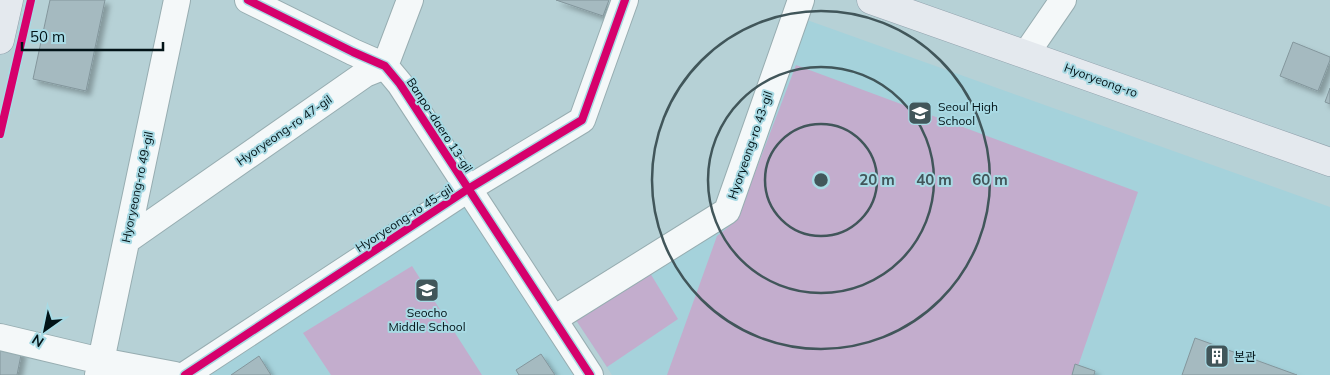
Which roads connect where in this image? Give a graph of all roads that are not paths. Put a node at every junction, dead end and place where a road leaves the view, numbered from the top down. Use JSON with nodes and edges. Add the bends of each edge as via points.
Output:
{"nodes":[{"id":1,"x":9,"y":0,"type":"edge"},
{"id":2,"x":177,"y":0,"type":"edge"},
{"id":3,"x":248,"y":0,"type":"edge"},
{"id":4,"x":410,"y":0,"type":"edge"},
{"id":5,"x":625,"y":0,"type":"edge"},
{"id":6,"x":801,"y":0,"type":"edge"},
{"id":7,"x":871,"y":0,"type":"edge"},
{"id":8,"x":1064,"y":0,"type":"edge"},
{"id":9,"x":0,"y":40,"type":"edge"},
{"id":10,"x":1026,"y":54,"type":"junction"},
{"id":11,"x":385,"y":66,"type":"junction"},
{"id":12,"x":1330,"y":162,"type":"edge"},
{"id":13,"x":468,"y":189,"type":"junction"},
{"id":14,"x":127,"y":240,"type":"junction"},
{"id":15,"x":554,"y":319,"type":"junction"},
{"id":16,"x":0,"y":337,"type":"edge"},
{"id":17,"x":100,"y":368,"type":"edge"},
{"id":18,"x":176,"y":375,"type":"edge"},
{"id":19,"x":185,"y":375,"type":"edge"},
{"id":20,"x":590,"y":375,"type":"edge"}],
"edges":[{"from":1,"to":9,"type":"main road"},
{"from":2,"to":14,"type":"street","name":"Hyoryeong-ro 49-gil"},
{"from":3,"to":11,"type":"street","name":"Banpo-daero 13-gil"},
{"from":4,"to":11,"type":"street"},
{"from":5,"to":13,"type":"street","name":"Hyoryeong-ro 45-gil","via":[[582,120]]},
{"from":6,"to":15,"type":"street","name":"Hyoryeong-ro 43-gil","via":[[727,211]]},
{"from":7,"to":10,"type":"main road","name":"Hyoryeong-ro"},
{"from":8,"to":10,"type":"street"},
{"from":10,"to":12,"type":"main road","name":"Hyoryeong-ro"},
{"from":11,"to":13,"type":"street","name":"Banpo-daero 13-gil"},
{"from":11,"to":14,"type":"street","name":"Hyoryeong-ro 47-gil","via":[[365,74]]},
{"from":13,"to":15,"type":"street","name":"Banpo-daero 13-gil"},
{"from":13,"to":19,"type":"street","name":"Hyoryeong-ro 45-gil"},
{"from":14,"to":17,"type":"street","name":"Hyoryeong-ro 49-gil"},
{"from":15,"to":20,"type":"street","name":"Banpo-daero 13-gil"},
{"from":16,"to":17,"type":"street"},
{"from":17,"to":18,"type":"street"}]}
